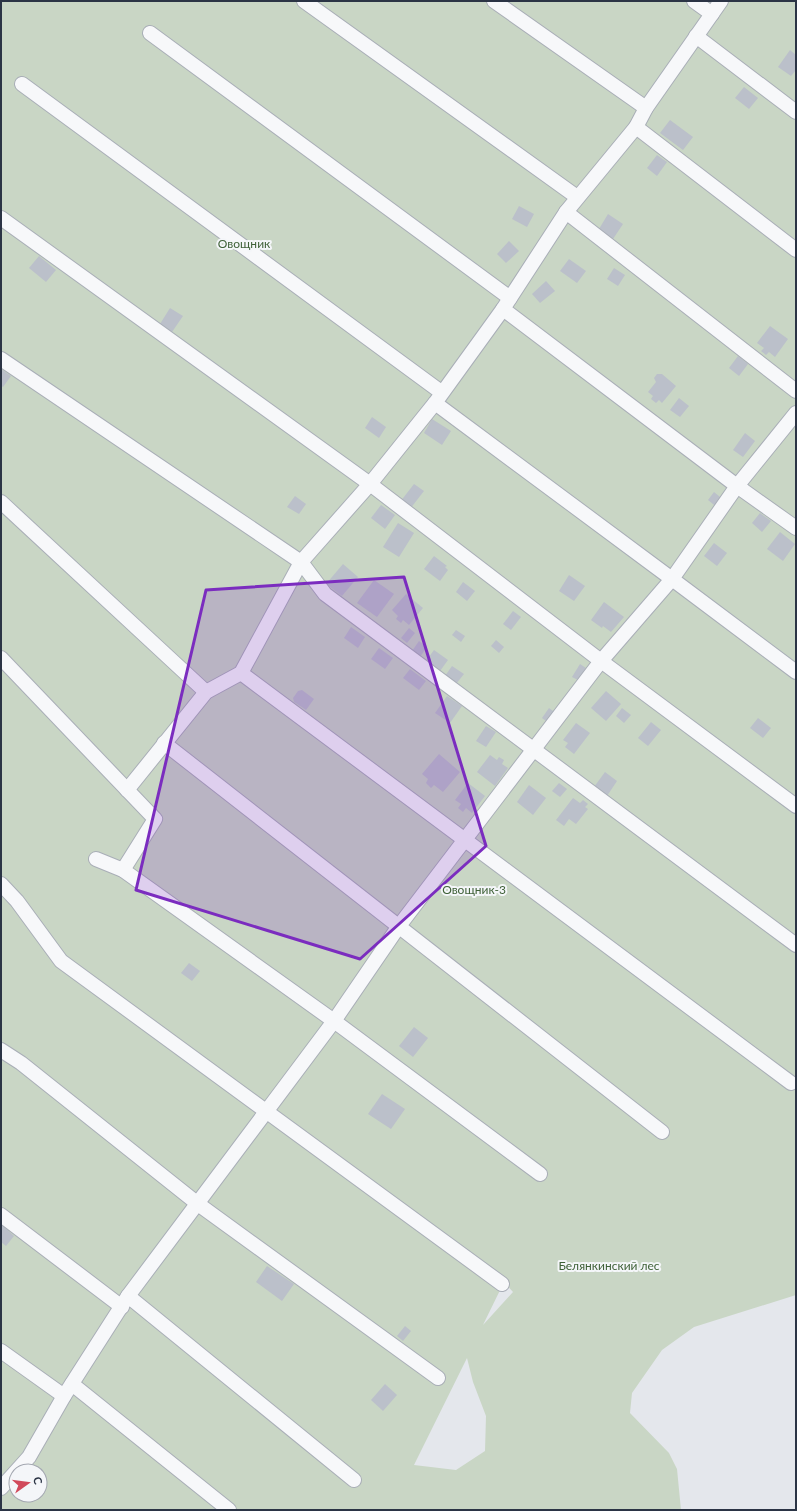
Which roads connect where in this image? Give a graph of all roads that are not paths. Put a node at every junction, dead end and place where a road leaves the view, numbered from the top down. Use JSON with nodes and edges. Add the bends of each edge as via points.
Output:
{"nodes":[{"id":1,"x":304,"y":1,"type":"edge"},
{"id":2,"x":494,"y":1,"type":"edge"},
{"id":3,"x":694,"y":1,"type":"edge"},
{"id":4,"x":720,"y":1,"type":"edge"},
{"id":5,"x":712,"y":14,"type":"junction"},
{"id":6,"x":150,"y":33,"type":"dead end"},
{"id":7,"x":696,"y":36,"type":"junction"},
{"id":8,"x":22,"y":84,"type":"dead end"},
{"id":9,"x":646,"y":108,"type":"junction"},
{"id":10,"x":796,"y":112,"type":"edge"},
{"id":11,"x":636,"y":127,"type":"junction"},
{"id":12,"x":578,"y":197,"type":"junction"},
{"id":13,"x":566,"y":212,"type":"junction"},
{"id":14,"x":1,"y":218,"type":"edge"},
{"id":15,"x":796,"y":250,"type":"edge"},
{"id":16,"x":506,"y":304,"type":"junction"},
{"id":17,"x":1,"y":359,"type":"edge"},
{"id":18,"x":796,"y":391,"type":"edge"},
{"id":19,"x":438,"y":397,"type":"junction"},
{"id":20,"x":796,"y":413,"type":"edge"},
{"id":21,"x":370,"y":484,"type":"junction"},
{"id":22,"x":737,"y":486,"type":"junction"},
{"id":23,"x":1,"y":502,"type":"edge"},
{"id":24,"x":796,"y":528,"type":"edge"},
{"id":25,"x":301,"y":562,"type":"junction"},
{"id":26,"x":672,"y":579,"type":"junction"},
{"id":27,"x":1,"y":658,"type":"edge"},
{"id":28,"x":601,"y":661,"type":"junction"},
{"id":29,"x":796,"y":672,"type":"edge"},
{"id":30,"x":241,"y":673,"type":"junction"},
{"id":31,"x":206,"y":692,"type":"junction"},
{"id":32,"x":164,"y":743,"type":"junction"},
{"id":33,"x":533,"y":750,"type":"junction"},
{"id":34,"x":127,"y":790,"type":"junction"},
{"id":35,"x":796,"y":806,"type":"edge"},
{"id":36,"x":465,"y":839,"type":"junction"},
{"id":37,"x":96,"y":859,"type":"dead end"},
{"id":38,"x":123,"y":870,"type":"junction"},
{"id":39,"x":1,"y":884,"type":"edge"},
{"id":40,"x":399,"y":926,"type":"junction"},
{"id":41,"x":796,"y":945,"type":"edge"},
{"id":42,"x":334,"y":1021,"type":"junction"},
{"id":43,"x":1,"y":1050,"type":"edge"},
{"id":44,"x":791,"y":1083,"type":"dead end"},
{"id":45,"x":266,"y":1110,"type":"junction"},
{"id":46,"x":662,"y":1132,"type":"dead end"},
{"id":47,"x":540,"y":1174,"type":"dead end"},
{"id":48,"x":198,"y":1204,"type":"junction"},
{"id":49,"x":1,"y":1215,"type":"edge"},
{"id":50,"x":502,"y":1284,"type":"dead end"},
{"id":51,"x":125,"y":1301,"type":"junction"},
{"id":52,"x":1,"y":1350,"type":"edge"},
{"id":53,"x":438,"y":1378,"type":"dead end"},
{"id":54,"x":72,"y":1384,"type":"junction"},
{"id":55,"x":64,"y":1396,"type":"junction"},
{"id":56,"x":354,"y":1480,"type":"dead end"},
{"id":57,"x":1,"y":1488,"type":"edge"},
{"id":58,"x":229,"y":1510,"type":"edge"}],
"edges":[{"from":1,"to":12,"type":"lane"},
{"from":2,"to":9,"type":"lane"},
{"from":3,"to":5,"type":"lane"},
{"from":4,"to":5,"type":"lane"},
{"from":5,"to":7,"type":"lane"},
{"from":6,"to":16,"type":"lane"},
{"from":7,"to":9,"type":"lane"},
{"from":7,"to":10,"type":"lane"},
{"from":8,"to":19,"type":"lane"},
{"from":9,"to":11,"type":"lane"},
{"from":11,"to":12,"type":"lane"},
{"from":11,"to":15,"type":"lane"},
{"from":12,"to":13,"type":"lane"},
{"from":13,"to":16,"type":"lane"},
{"from":13,"to":18,"type":"lane"},
{"from":14,"to":21,"type":"lane"},
{"from":16,"to":19,"type":"lane"},
{"from":16,"to":22,"type":"lane"},
{"from":17,"to":25,"type":"lane"},
{"from":19,"to":21,"type":"lane"},
{"from":19,"to":26,"type":"lane"},
{"from":20,"to":22,"type":"lane"},
{"from":21,"to":25,"type":"lane"},
{"from":21,"to":28,"type":"lane"},
{"from":22,"to":24,"type":"lane"},
{"from":22,"to":26,"type":"lane"},
{"from":23,"to":31,"type":"lane"},
{"from":25,"to":30,"type":"lane"},
{"from":25,"to":33,"type":"lane","via":[[325,594]]},
{"from":26,"to":28,"type":"lane"},
{"from":26,"to":29,"type":"lane"},
{"from":27,"to":34,"type":"lane"},
{"from":28,"to":33,"type":"lane"},
{"from":28,"to":35,"type":"lane"},
{"from":30,"to":31,"type":"lane"},
{"from":30,"to":36,"type":"lane"},
{"from":31,"to":32,"type":"lane"},
{"from":32,"to":34,"type":"lane"},
{"from":32,"to":40,"type":"lane"},
{"from":33,"to":36,"type":"lane"},
{"from":33,"to":41,"type":"lane"},
{"from":34,"to":38,"type":"lane","via":[[155,818]]},
{"from":36,"to":40,"type":"lane"},
{"from":36,"to":44,"type":"lane"},
{"from":37,"to":38,"type":"lane"},
{"from":38,"to":42,"type":"lane"},
{"from":39,"to":45,"type":"lane","via":[[61,961]]},
{"from":40,"to":42,"type":"lane"},
{"from":40,"to":46,"type":"lane"},
{"from":42,"to":45,"type":"lane"},
{"from":42,"to":47,"type":"lane"},
{"from":43,"to":48,"type":"lane","via":[[21,1063]]},
{"from":45,"to":48,"type":"lane"},
{"from":45,"to":50,"type":"lane"},
{"from":48,"to":51,"type":"lane"},
{"from":48,"to":53,"type":"lane"},
{"from":49,"to":51,"type":"lane"},
{"from":51,"to":54,"type":"lane"},
{"from":51,"to":56,"type":"lane"},
{"from":52,"to":55,"type":"lane"},
{"from":54,"to":55,"type":"lane"},
{"from":54,"to":58,"type":"lane"},
{"from":55,"to":57,"type":"lane","via":[[29,1457]]}]}
